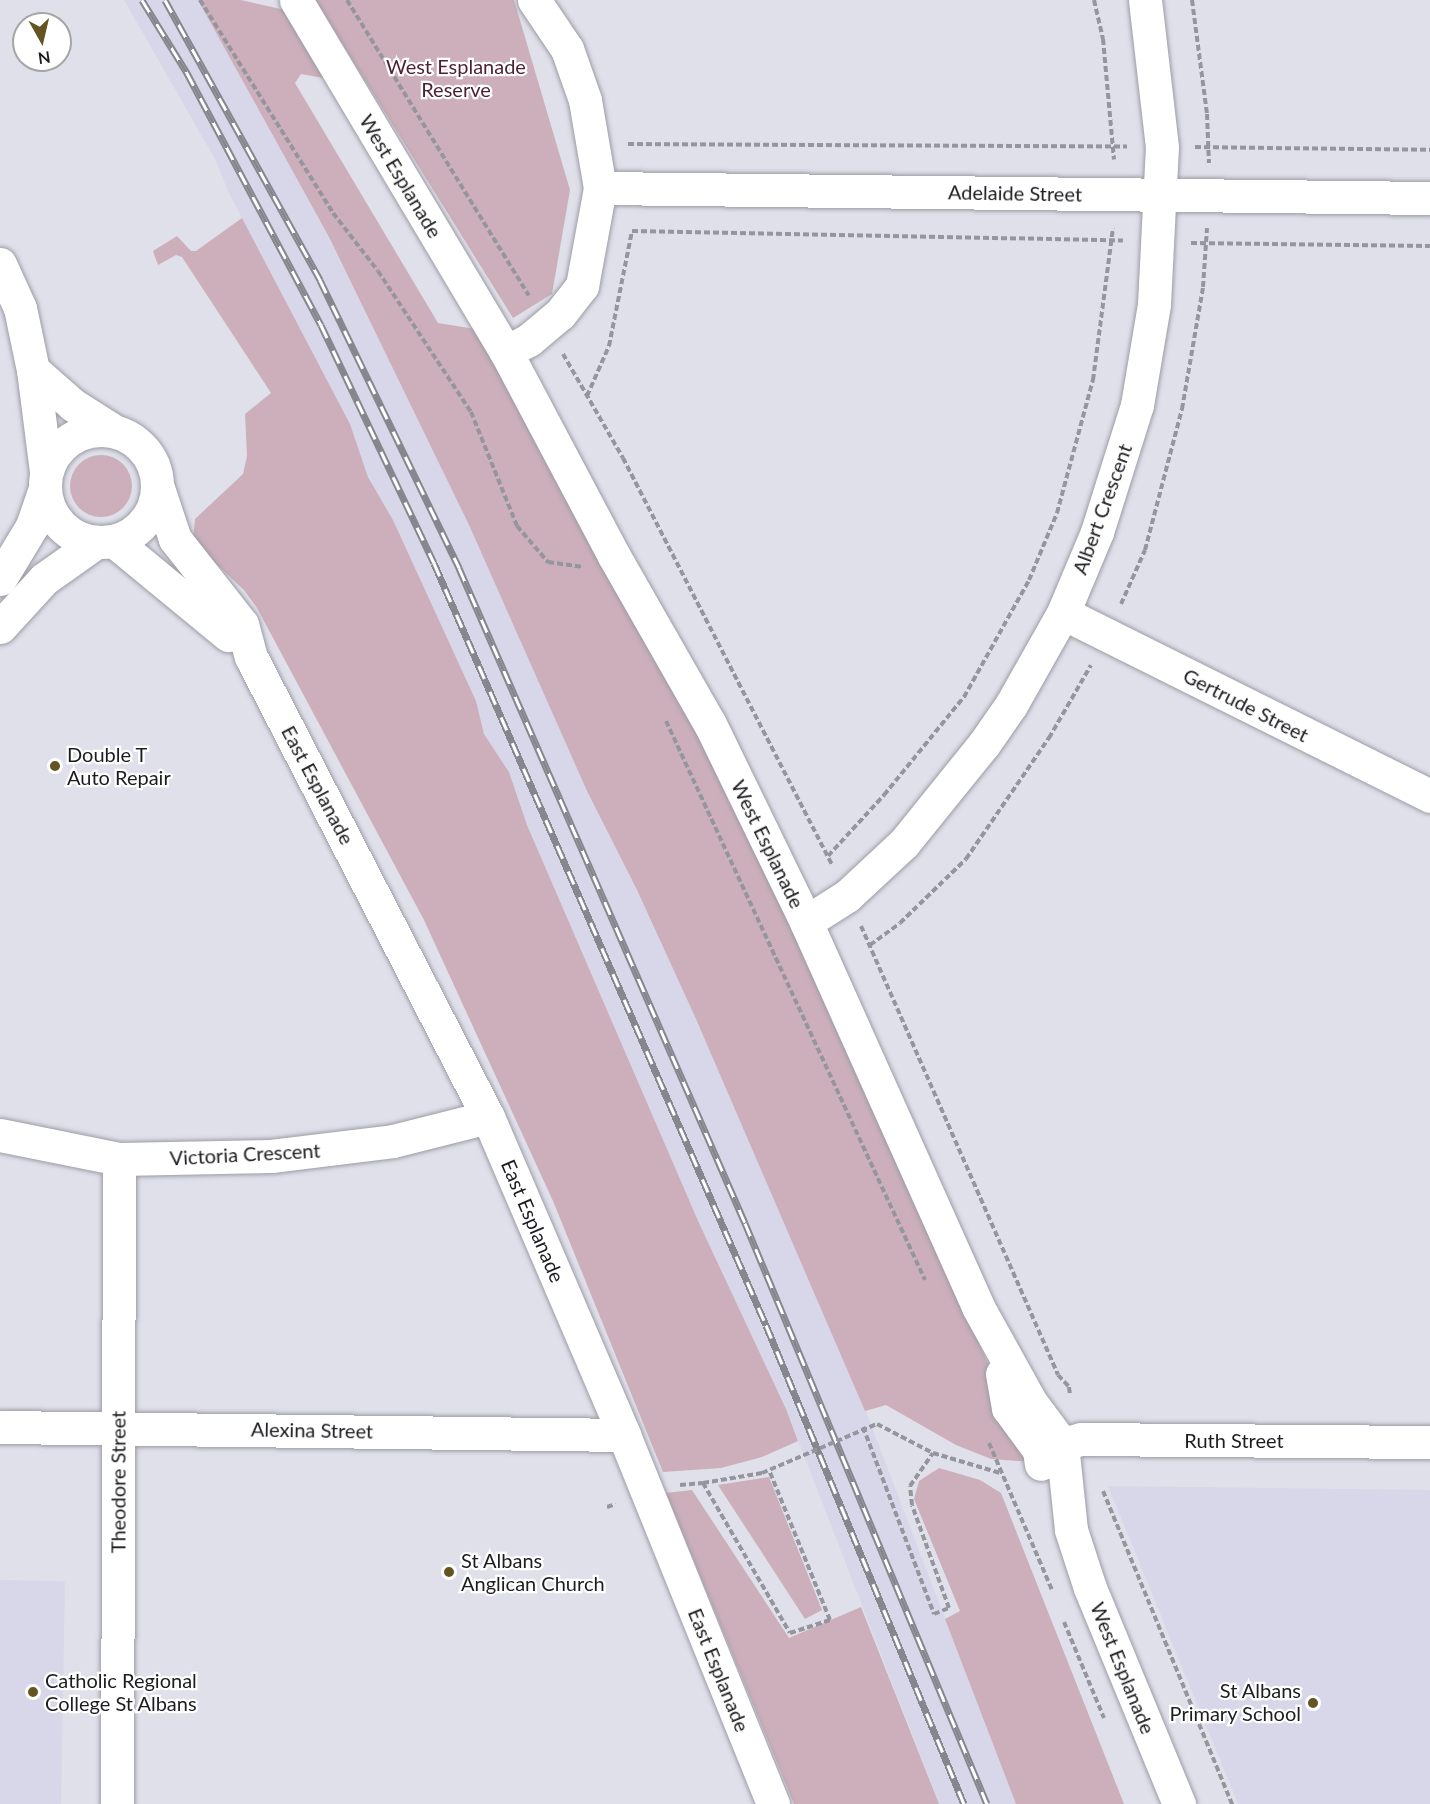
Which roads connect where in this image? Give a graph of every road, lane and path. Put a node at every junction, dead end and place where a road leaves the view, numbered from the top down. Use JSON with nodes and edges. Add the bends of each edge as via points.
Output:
{"nodes":[{"id":1,"x":200,"y":0,"type":"edge"},
{"id":2,"x":296,"y":0,"type":"edge"},
{"id":3,"x":534,"y":0,"type":"edge"},
{"id":4,"x":1094,"y":0,"type":"edge"},
{"id":5,"x":1145,"y":0,"type":"edge"},
{"id":6,"x":1192,"y":0,"type":"edge"},
{"id":7,"x":594,"y":144,"type":"junction"},
{"id":8,"x":1114,"y":147,"type":"junction"},
{"id":9,"x":1162,"y":147,"type":"junction"},
{"id":10,"x":1208,"y":147,"type":"junction"},
{"id":11,"x":1430,"y":150,"type":"edge"},
{"id":12,"x":600,"y":188,"type":"junction"},
{"id":13,"x":1114,"y":194,"type":"junction"},
{"id":14,"x":1161,"y":195,"type":"junction"},
{"id":15,"x":1430,"y":198,"type":"edge"},
{"id":16,"x":1112,"y":240,"type":"junction"},
{"id":17,"x":1158,"y":241,"type":"junction"},
{"id":18,"x":1430,"y":246,"type":"edge"},
{"id":19,"x":0,"y":264,"type":"edge"},
{"id":20,"x":506,"y":352,"type":"junction"},
{"id":21,"x":33,"y":370,"type":"junction"},
{"id":22,"x":587,"y":396,"type":"dead end"},
{"id":23,"x":114,"y":431,"type":"junction"},
{"id":24,"x":46,"y":481,"type":"junction"},
{"id":25,"x":158,"y":488,"type":"junction"},
{"id":26,"x":14,"y":531,"type":"edge"},
{"id":27,"x":105,"y":541,"type":"junction"},
{"id":28,"x":614,"y":556,"type":"junction"},
{"id":29,"x":0,"y":579,"type":"edge"},
{"id":30,"x":1063,"y":613,"type":"junction"},
{"id":31,"x":0,"y":627,"type":"edge"},
{"id":32,"x":251,"y":657,"type":"junction"},
{"id":33,"x":663,"y":715,"type":"dead end"},
{"id":34,"x":1430,"y":796,"type":"edge"},
{"id":35,"x":828,"y":856,"type":"dead end"},
{"id":36,"x":806,"y":922,"type":"junction"},
{"id":37,"x":488,"y":1117,"type":"junction"},
{"id":38,"x":0,"y":1135,"type":"edge"},
{"id":39,"x":119,"y":1159,"type":"junction"},
{"id":40,"x":930,"y":1289,"type":"dead end"},
{"id":41,"x":118,"y":1426,"type":"junction"},
{"id":42,"x":0,"y":1427,"type":"edge"},
{"id":43,"x":863,"y":1427,"type":"junction"},
{"id":44,"x":624,"y":1435,"type":"junction"},
{"id":45,"x":988,"y":1439,"type":"dead end"},
{"id":46,"x":1430,"y":1442,"type":"edge"},
{"id":47,"x":1050,"y":1447,"type":"junction"},
{"id":48,"x":933,"y":1452,"type":"junction"},
{"id":49,"x":769,"y":1470,"type":"junction"},
{"id":50,"x":1000,"y":1473,"type":"junction"},
{"id":51,"x":702,"y":1483,"type":"junction"},
{"id":52,"x":647,"y":1490,"type":"junction"},
{"id":53,"x":1056,"y":1598,"type":"dead end"},
{"id":54,"x":117,"y":1804,"type":"edge"},
{"id":55,"x":773,"y":1804,"type":"edge"},
{"id":56,"x":1179,"y":1804,"type":"edge"}],
"edges":[{"from":1,"to":28,"type":"path","via":[[333,213],[378,271],[471,412],[517,526],[548,562],[584,567]]},
{"from":2,"to":20,"type":"street","name":"West Esplanade"},
{"from":3,"to":7,"type":"street","via":[[567,49],[585,100]]},
{"from":4,"to":8,"type":"path","via":[[1103,39]]},
{"from":5,"to":9,"type":"street","name":"Albert Crescent"},
{"from":6,"to":10,"type":"path"},
{"from":7,"to":8,"type":"path"},
{"from":7,"to":12,"type":"street"},
{"from":8,"to":9,"type":"path"},
{"from":8,"to":13,"type":"path"},
{"from":9,"to":10,"type":"path"},
{"from":9,"to":14,"type":"street","name":"Albert Crescent"},
{"from":10,"to":11,"type":"path"},
{"from":12,"to":13,"type":"street","name":"Adelaide Street"},
{"from":12,"to":20,"type":"street","via":[[582,286],[560,314],[530,339]]},
{"from":13,"to":14,"type":"street","name":"Adelaide Street"},
{"from":13,"to":16,"type":"path"},
{"from":14,"to":15,"type":"street","name":"Adelaide Street"},
{"from":14,"to":17,"type":"street","name":"Albert Crescent"},
{"from":16,"to":17,"type":"path"},
{"from":16,"to":22,"type":"path","via":[[632,231],[609,346]]},
{"from":16,"to":35,"type":"path","via":[[1093,380],[1057,513],[1029,580],[964,697]]},
{"from":17,"to":18,"type":"path"},
{"from":17,"to":30,"type":"street","name":"Albert Crescent","via":[[1154,304],[1137,405],[1120,470]]},
{"from":19,"to":21,"type":"street","via":[[20,308]]},
{"from":20,"to":28,"type":"street","name":"West Esplanade"},
{"from":21,"to":23,"type":"street","via":[[73,405]]},
{"from":21,"to":24,"type":"street"},
{"from":23,"to":24,"type":"street","via":[[96,430],[72,438],[53,456]]},
{"from":23,"to":25,"type":"street","via":[[129,436],[151,458]]},
{"from":24,"to":26,"type":"street"},
{"from":24,"to":27,"type":"street","via":[[55,519],[80,539]]},
{"from":25,"to":27,"type":"street","via":[[145,522]]},
{"from":25,"to":32,"type":"street","name":"East Esplanade","via":[[175,539],[242,624]]},
{"from":26,"to":29,"type":"street"},
{"from":27,"to":31,"type":"street","via":[[44,579]]},
{"from":27,"to":32,"type":"street","name":"East Esplanade","via":[[200,608]]},
{"from":28,"to":36,"type":"street","name":"West Esplanade","via":[[710,724]]},
{"from":30,"to":34,"type":"street","name":"Gertrude Street"},
{"from":30,"to":36,"type":"street","name":"Albert Crescent","via":[[1011,705],[952,786],[868,878]]},
{"from":32,"to":37,"type":"street","name":"East Esplanade"},
{"from":33,"to":40,"type":"path"},
{"from":36,"to":47,"type":"street","name":"West Esplanade","via":[[1000,1351]]},
{"from":37,"to":39,"type":"street","name":"Victoria Crescent","via":[[393,1142],[293,1153]]},
{"from":37,"to":44,"type":"street","name":"East Esplanade"},
{"from":38,"to":39,"type":"street","name":"Victoria Crescent"},
{"from":39,"to":41,"type":"street","name":"Theodore Street"},
{"from":41,"to":42,"type":"street","name":"Alexina Street"},
{"from":41,"to":44,"type":"street","name":"Alexina Street"},
{"from":41,"to":54,"type":"street","name":"Theodore Street"},
{"from":43,"to":48,"type":"path","bridge":true,"via":[[876,1424]]},
{"from":43,"to":48,"type":"path","via":[[934,1614],[950,1608],[910,1495],[915,1477]]},
{"from":43,"to":49,"type":"path","bridge":true},
{"from":44,"to":52,"type":"street","name":"East Esplanade"},
{"from":45,"to":50,"type":"path"},
{"from":46,"to":47,"type":"street","name":"Ruth Street","via":[[1082,1439]]},
{"from":47,"to":56,"type":"street","name":"West Esplanade","via":[[1090,1588]]},
{"from":48,"to":50,"type":"path"},
{"from":49,"to":51,"type":"path","bridge":true},
{"from":49,"to":51,"type":"path","via":[[830,1620],[790,1634]]},
{"from":50,"to":53,"type":"path"},
{"from":51,"to":52,"type":"path"},
{"from":52,"to":55,"type":"street","name":"East Esplanade"}]}
